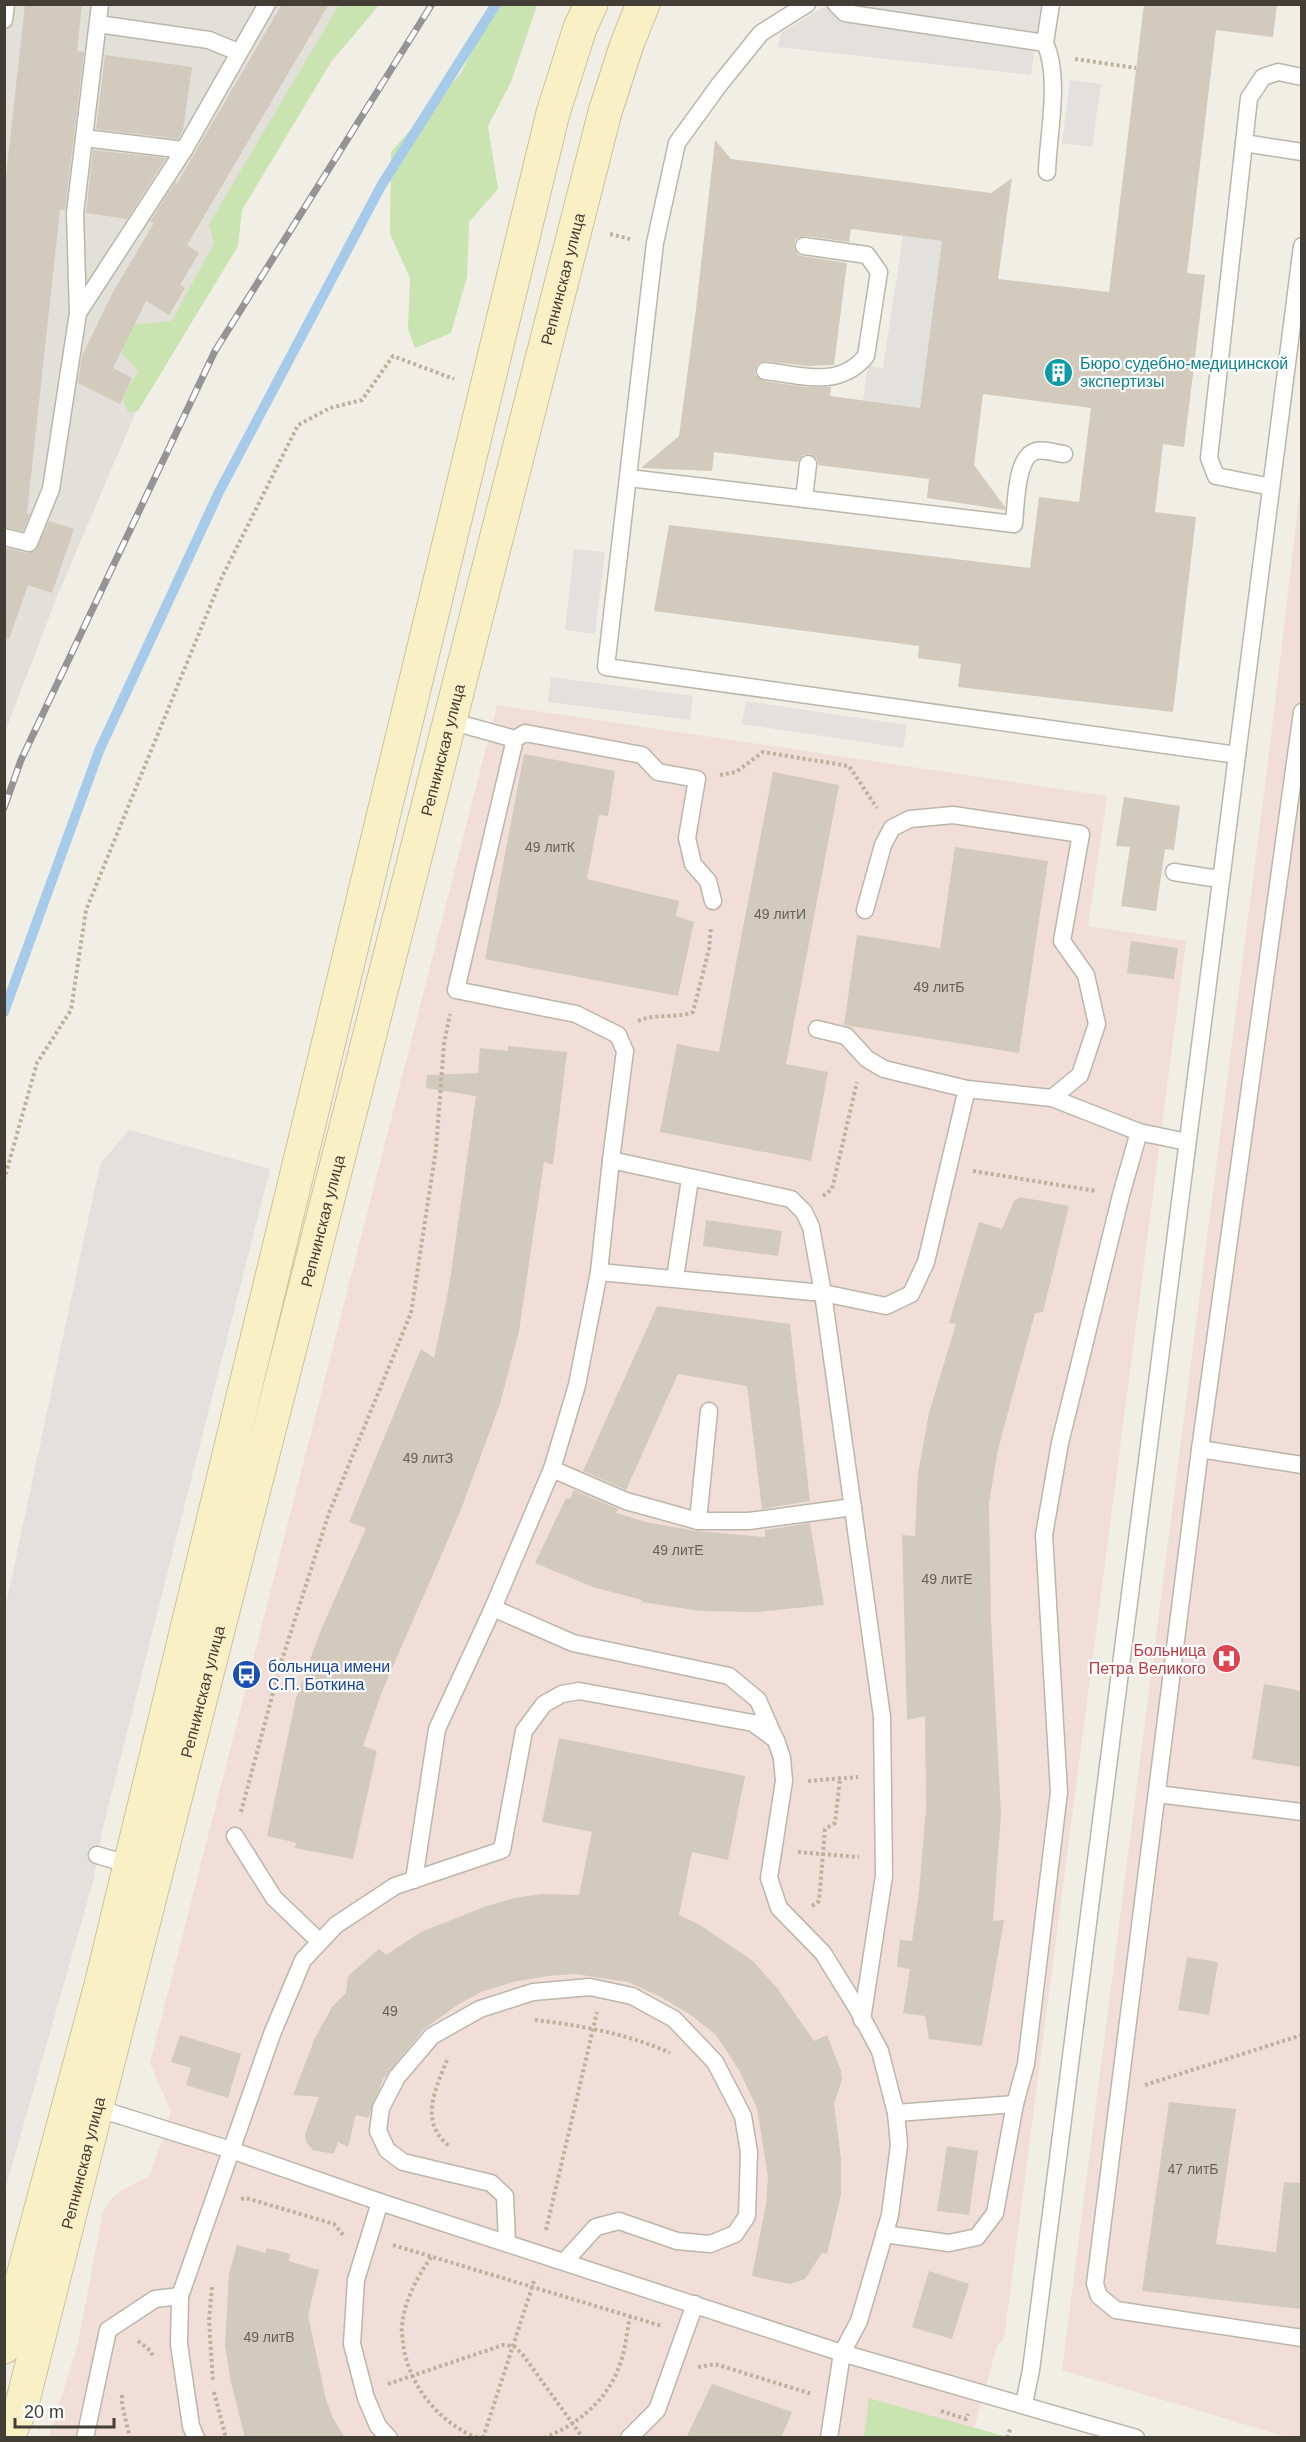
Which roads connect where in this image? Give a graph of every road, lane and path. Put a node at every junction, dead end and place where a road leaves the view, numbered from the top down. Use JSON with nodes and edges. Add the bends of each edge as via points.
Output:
{"nodes":[{"id":1,"x":6,"y":4,"type":"edge"},
{"id":2,"x":100,"y":4,"type":"edge"},
{"id":3,"x":267,"y":4,"type":"edge"},
{"id":4,"x":591,"y":4,"type":"edge"},
{"id":5,"x":643,"y":4,"type":"edge"},
{"id":6,"x":807,"y":4,"type":"edge"},
{"id":7,"x":836,"y":4,"type":"edge"},
{"id":8,"x":1051,"y":4,"type":"edge"},
{"id":9,"x":4,"y":20,"type":"edge"},
{"id":10,"x":98,"y":24,"type":"junction"},
{"id":11,"x":1048,"y":50,"type":"junction"},
{"id":12,"x":238,"y":52,"type":"junction"},
{"id":13,"x":1137,"y":68,"type":"dead end"},
{"id":14,"x":1302,"y":77,"type":"edge"},
{"id":15,"x":84,"y":138,"type":"junction"},
{"id":16,"x":1244,"y":143,"type":"junction"},
{"id":17,"x":184,"y":150,"type":"junction"},
{"id":18,"x":1302,"y":152,"type":"edge"},
{"id":19,"x":1047,"y":172,"type":"dead end"},
{"id":20,"x":610,"y":234,"type":"dead end"},
{"id":21,"x":617,"y":237,"type":"dead end"},
{"id":22,"x":804,"y":246,"type":"dead end"},
{"id":23,"x":1302,"y":246,"type":"edge"},
{"id":24,"x":78,"y":313,"type":"junction"},
{"id":25,"x":765,"y":370,"type":"dead end"},
{"id":26,"x":456,"y":380,"type":"dead end"},
{"id":27,"x":1064,"y":454,"type":"dead end"},
{"id":28,"x":808,"y":464,"type":"dead end"},
{"id":29,"x":629,"y":478,"type":"junction"},
{"id":30,"x":1271,"y":487,"type":"junction"},
{"id":31,"x":804,"y":499,"type":"junction"},
{"id":32,"x":4,"y":537,"type":"edge"},
{"id":33,"x":1302,"y":712,"type":"edge"},
{"id":34,"x":450,"y":721,"type":"junction"},
{"id":35,"x":515,"y":739,"type":"junction"},
{"id":36,"x":1237,"y":755,"type":"junction"},
{"id":37,"x":697,"y":779,"type":"junction"},
{"id":38,"x":892,"y":828,"type":"junction"},
{"id":39,"x":1174,"y":872,"type":"dead end"},
{"id":40,"x":1219,"y":879,"type":"junction"},
{"id":41,"x":713,"y":901,"type":"joint"},
{"id":42,"x":865,"y":910,"type":"dead end"},
{"id":43,"x":456,"y":990,"type":"junction"},
{"id":44,"x":817,"y":1029,"type":"dead end"},
{"id":45,"x":618,"y":1035,"type":"junction"},
{"id":46,"x":867,"y":1059,"type":"junction"},
{"id":47,"x":967,"y":1089,"type":"junction"},
{"id":48,"x":1052,"y":1098,"type":"junction"},
{"id":49,"x":1139,"y":1132,"type":"junction"},
{"id":50,"x":1187,"y":1142,"type":"junction"},
{"id":51,"x":610,"y":1160,"type":"junction"},
{"id":52,"x":949,"y":1167,"type":"junction"},
{"id":53,"x":690,"y":1179,"type":"junction"},
{"id":54,"x":4,"y":1180,"type":"edge"},
{"id":55,"x":1121,"y":1195,"type":"junction"},
{"id":56,"x":804,"y":1212,"type":"junction"},
{"id":57,"x":599,"y":1272,"type":"junction"},
{"id":58,"x":675,"y":1278,"type":"junction"},
{"id":59,"x":823,"y":1293,"type":"junction"},
{"id":60,"x":709,"y":1411,"type":"dead end"},
{"id":61,"x":1200,"y":1449,"type":"junction"},
{"id":62,"x":1302,"y":1465,"type":"edge"},
{"id":63,"x":552,"y":1469,"type":"junction"},
{"id":64,"x":852,"y":1508,"type":"junction"},
{"id":65,"x":698,"y":1521,"type":"junction"},
{"id":66,"x":493,"y":1608,"type":"junction"},
{"id":67,"x":776,"y":1740,"type":"junction"},
{"id":68,"x":883,"y":1774,"type":"junction"},
{"id":69,"x":840,"y":1779,"type":"junction"},
{"id":70,"x":784,"y":1781,"type":"junction"},
{"id":71,"x":1157,"y":1794,"type":"junction"},
{"id":72,"x":1302,"y":1812,"type":"edge"},
{"id":73,"x":235,"y":1836,"type":"joint"},
{"id":74,"x":773,"y":1849,"type":"junction"},
{"id":75,"x":97,"y":1855,"type":"dead end"},
{"id":76,"x":823,"y":1855,"type":"junction"},
{"id":77,"x":884,"y":1857,"type":"junction"},
{"id":78,"x":143,"y":1868,"type":"junction"},
{"id":79,"x":414,"y":1880,"type":"junction"},
{"id":80,"x":793,"y":1922,"type":"junction"},
{"id":81,"x":320,"y":1942,"type":"junction"},
{"id":82,"x":862,"y":2020,"type":"junction"},
{"id":83,"x":524,"y":2021,"type":"dead end"},
{"id":84,"x":1302,"y":2035,"type":"edge"},
{"id":85,"x":448,"y":2057,"type":"dead end"},
{"id":86,"x":681,"y":2058,"type":"dead end"},
{"id":87,"x":1119,"y":2094,"type":"junction"},
{"id":88,"x":83,"y":2104,"type":"dead end"},
{"id":89,"x":1015,"y":2104,"type":"junction"},
{"id":90,"x":896,"y":2113,"type":"junction"},
{"id":91,"x":231,"y":2150,"type":"junction"},
{"id":92,"x":456,"y":2150,"type":"dead end"},
{"id":93,"x":234,"y":2201,"type":"dead end"},
{"id":94,"x":380,"y":2202,"type":"junction"},
{"id":95,"x":884,"y":2234,"type":"junction"},
{"id":96,"x":369,"y":2238,"type":"junction"},
{"id":97,"x":347,"y":2239,"type":"dead end"},
{"id":98,"x":507,"y":2242,"type":"junction"},
{"id":99,"x":430,"y":2257,"type":"junction"},
{"id":100,"x":565,"y":2261,"type":"junction"},
{"id":101,"x":212,"y":2286,"type":"dead end"},
{"id":102,"x":180,"y":2296,"type":"junction"},
{"id":103,"x":695,"y":2304,"type":"junction"},
{"id":104,"x":630,"y":2316,"type":"junction"},
{"id":105,"x":685,"y":2333,"type":"junction"},
{"id":106,"x":1302,"y":2338,"type":"edge"},
{"id":107,"x":129,"y":2344,"type":"dead end"},
{"id":108,"x":4,"y":2347,"type":"edge"},
{"id":109,"x":842,"y":2353,"type":"junction"},
{"id":110,"x":154,"y":2362,"type":"dead end"},
{"id":111,"x":694,"y":2372,"type":"dead end"},
{"id":112,"x":412,"y":2376,"type":"junction"},
{"id":113,"x":363,"y":2387,"type":"junction"},
{"id":114,"x":975,"y":2390,"type":"junction"},
{"id":115,"x":123,"y":2392,"type":"dead end"},
{"id":116,"x":815,"y":2395,"type":"dead end"},
{"id":117,"x":1024,"y":2404,"type":"junction"},
{"id":118,"x":934,"y":2409,"type":"dead end"},
{"id":119,"x":573,"y":2424,"type":"junction"},
{"id":120,"x":1010,"y":2429,"type":"dead end"},
{"id":121,"x":7,"y":2438,"type":"edge"},
{"id":122,"x":85,"y":2438,"type":"edge"},
{"id":123,"x":130,"y":2438,"type":"edge"},
{"id":124,"x":196,"y":2438,"type":"edge"},
{"id":125,"x":226,"y":2438,"type":"edge"},
{"id":126,"x":389,"y":2438,"type":"edge"},
{"id":127,"x":478,"y":2438,"type":"edge"},
{"id":128,"x":544,"y":2438,"type":"edge"},
{"id":129,"x":583,"y":2438,"type":"edge"},
{"id":130,"x":629,"y":2438,"type":"edge"},
{"id":131,"x":829,"y":2438,"type":"edge"},
{"id":132,"x":1007,"y":2438,"type":"edge"},
{"id":133,"x":1136,"y":2438,"type":"edge"}],
"edges":[{"from":1,"to":9,"type":"lane"},
{"from":2,"to":10,"type":"lane"},
{"from":3,"to":12,"type":"lane"},
{"from":4,"to":78,"type":"street","name":"Репнинская улица","via":[[553,113]]},
{"from":5,"to":34,"type":"street","name":"Репнинская улица","via":[[605,112]]},
{"from":6,"to":29,"type":"lane","via":[[762,33],[677,143],[656,243]]},
{"from":7,"to":11,"type":"lane","via":[[845,13]]},
{"from":8,"to":11,"type":"lane"},
{"from":10,"to":12,"type":"lane","via":[[209,40]]},
{"from":10,"to":15,"type":"lane"},
{"from":11,"to":13,"type":"path"},
{"from":11,"to":19,"type":"lane","via":[[1054,76]]},
{"from":12,"to":17,"type":"lane"},
{"from":14,"to":16,"type":"lane","via":[[1278,72],[1263,77],[1249,98]]},
{"from":15,"to":17,"type":"lane"},
{"from":15,"to":24,"type":"lane","via":[[75,213]]},
{"from":16,"to":18,"type":"lane"},
{"from":16,"to":30,"type":"lane","via":[[1209,458],[1216,476]]},
{"from":17,"to":24,"type":"lane"},
{"from":20,"to":21,"type":"path"},
{"from":22,"to":25,"type":"lane","via":[[867,255],[879,272],[866,356],[846,374],[818,386]]},
{"from":23,"to":30,"type":"lane"},
{"from":24,"to":32,"type":"lane","via":[[51,489],[29,543]]},
{"from":26,"to":54,"type":"path","via":[[393,356],[362,400],[330,408],[298,426],[222,577],[86,910],[71,1010],[37,1063]]},
{"from":27,"to":31,"type":"lane","via":[[1036,451],[1026,456],[1020,467],[1014,524]]},
{"from":28,"to":31,"type":"lane"},
{"from":29,"to":31,"type":"lane"},
{"from":29,"to":36,"type":"lane","via":[[606,667]]},
{"from":30,"to":36,"type":"lane"},
{"from":33,"to":61,"type":"lane"},
{"from":34,"to":35,"type":"lane"},
{"from":34,"to":78,"type":"street","name":"Репнинская улица"},
{"from":35,"to":37,"type":"lane","via":[[525,734],[642,755],[658,772]]},
{"from":35,"to":43,"type":"lane"},
{"from":36,"to":40,"type":"lane"},
{"from":37,"to":38,"type":"path","via":[[736,772],[763,752],[849,766]]},
{"from":37,"to":41,"type":"lane","via":[[687,838],[693,864],[708,881]]},
{"from":38,"to":42,"type":"lane","via":[[883,845]]},
{"from":38,"to":48,"type":"lane","via":[[910,819],[953,814],[1081,834],[1062,941],[1086,975],[1097,1024],[1080,1074]]},
{"from":39,"to":40,"type":"lane"},
{"from":40,"to":50,"type":"lane"},
{"from":41,"to":45,"type":"path","via":[[710,949],[693,1012],[681,1017],[641,1019]]},
{"from":43,"to":45,"type":"lane","via":[[576,1014]]},
{"from":43,"to":73,"type":"path","via":[[444,1044],[436,1149],[411,1313],[329,1513],[281,1663]]},
{"from":44,"to":46,"type":"lane","via":[[846,1036]]},
{"from":45,"to":51,"type":"lane","via":[[625,1051]]},
{"from":46,"to":47,"type":"lane","via":[[884,1069]]},
{"from":46,"to":56,"type":"path","via":[[856,1083],[832,1189]]},
{"from":47,"to":48,"type":"lane"},
{"from":47,"to":52,"type":"lane"},
{"from":48,"to":49,"type":"lane"},
{"from":49,"to":50,"type":"lane"},
{"from":49,"to":55,"type":"lane"},
{"from":50,"to":117,"type":"lane"},
{"from":51,"to":53,"type":"lane"},
{"from":51,"to":57,"type":"lane"},
{"from":52,"to":55,"type":"path"},
{"from":52,"to":59,"type":"lane","via":[[926,1262],[911,1294],[886,1305]]},
{"from":53,"to":56,"type":"lane","via":[[791,1199]]},
{"from":53,"to":58,"type":"lane"},
{"from":55,"to":89,"type":"lane","via":[[1060,1443],[1044,1535],[1059,1792],[1026,2064]]},
{"from":56,"to":59,"type":"lane","via":[[811,1227]]},
{"from":57,"to":58,"type":"lane"},
{"from":57,"to":63,"type":"lane","via":[[577,1385]]},
{"from":58,"to":59,"type":"lane"},
{"from":59,"to":64,"type":"lane"},
{"from":60,"to":65,"type":"lane"},
{"from":61,"to":62,"type":"lane"},
{"from":61,"to":71,"type":"lane"},
{"from":63,"to":65,"type":"lane","via":[[626,1501]]},
{"from":63,"to":66,"type":"lane"},
{"from":64,"to":65,"type":"lane","via":[[749,1521]]},
{"from":64,"to":68,"type":"lane","via":[[882,1717]]},
{"from":66,"to":67,"type":"lane","via":[[573,1643],[729,1676],[758,1700]]},
{"from":66,"to":79,"type":"lane","via":[[437,1729]]},
{"from":67,"to":70,"type":"lane"},
{"from":67,"to":79,"type":"lane","via":[[753,1723],[579,1691],[562,1694],[544,1704],[524,1731],[502,1850]]},
{"from":68,"to":69,"type":"path"},
{"from":68,"to":77,"type":"lane"},
{"from":69,"to":70,"type":"path"},
{"from":69,"to":76,"type":"path","via":[[836,1822],[825,1829]]},
{"from":70,"to":74,"type":"lane"},
{"from":71,"to":72,"type":"lane"},
{"from":71,"to":87,"type":"lane"},
{"from":73,"to":81,"type":"lane","via":[[274,1898]]},
{"from":74,"to":76,"type":"path"},
{"from":74,"to":80,"type":"lane","via":[[769,1878],[780,1908]]},
{"from":75,"to":78,"type":"lane"},
{"from":76,"to":77,"type":"path"},
{"from":76,"to":80,"type":"path","via":[[819,1900]]},
{"from":77,"to":82,"type":"lane"},
{"from":78,"to":108,"type":"street","name":"Репнинская улица","via":[[101,1984]]},
{"from":78,"to":121,"type":"street","name":"Репнинская улица","via":[[21,2408]]},
{"from":79,"to":81,"type":"lane","via":[[395,1886],[336,1925]]},
{"from":80,"to":82,"type":"lane","via":[[823,1953]]},
{"from":81,"to":91,"type":"lane","via":[[303,1960]]},
{"from":82,"to":90,"type":"lane","via":[[880,2051]]},
{"from":83,"to":86,"type":"path","via":[[577,2026],[648,2043]]},
{"from":84,"to":87,"type":"path"},
{"from":85,"to":92,"type":"path","via":[[434,2093],[431,2122],[439,2138]]},
{"from":87,"to":106,"type":"lane","via":[[1095,2284],[1099,2296],[1116,2310]]},
{"from":88,"to":91,"type":"lane"},
{"from":89,"to":90,"type":"lane"},
{"from":89,"to":95,"type":"lane","via":[[995,2213],[977,2237],[949,2243]]},
{"from":90,"to":95,"type":"lane","via":[[899,2145]]},
{"from":91,"to":94,"type":"lane"},
{"from":91,"to":102,"type":"lane"},
{"from":93,"to":97,"type":"path","via":[[246,2198],[334,2224]]},
{"from":94,"to":96,"type":"lane"},
{"from":94,"to":98,"type":"lane"},
{"from":95,"to":109,"type":"lane","via":[[859,2321]]},
{"from":96,"to":99,"type":"path"},
{"from":96,"to":113,"type":"lane","via":[[356,2280],[352,2344]]},
{"from":98,"to":100,"type":"lane"},
{"from":98,"to":100,"type":"lane","via":[[505,2196],[491,2183],[403,2162],[387,2150],[378,2131],[381,2108],[397,2078],[432,2036],[480,2009],[532,1992],[590,1987],[632,1996],[674,2019],[715,2062],[743,2116],[749,2152],[747,2216],[735,2234],[710,2244],[677,2241],[619,2221],[596,2227]]},
{"from":99,"to":104,"type":"path"},
{"from":99,"to":112,"type":"path","via":[[412,2286],[401,2327]]},
{"from":100,"to":103,"type":"lane"},
{"from":101,"to":125,"type":"path","via":[[209,2320],[213,2387]]},
{"from":102,"to":122,"type":"lane","via":[[155,2299],[108,2330]]},
{"from":102,"to":124,"type":"lane","via":[[179,2344],[190,2426]]},
{"from":103,"to":105,"type":"lane"},
{"from":103,"to":109,"type":"lane"},
{"from":104,"to":105,"type":"path"},
{"from":104,"to":119,"type":"path","via":[[622,2358],[609,2387],[589,2412]]},
{"from":105,"to":130,"type":"lane","via":[[657,2410]]},
{"from":107,"to":110,"type":"path","via":[[138,2341],[152,2351]]},
{"from":109,"to":114,"type":"lane"},
{"from":109,"to":131,"type":"lane"},
{"from":111,"to":116,"type":"path","via":[[699,2366],[715,2364]]},
{"from":112,"to":113,"type":"path","via":[[379,2388]]},
{"from":112,"to":119,"type":"path","via":[[503,2345],[514,2346]]},
{"from":112,"to":127,"type":"path","via":[[427,2401],[453,2425]]},
{"from":113,"to":126,"type":"lane","via":[[378,2426]]},
{"from":114,"to":117,"type":"lane"},
{"from":114,"to":118,"type":"path","via":[[966,2419]]},
{"from":115,"to":123,"type":"path"},
{"from":117,"to":133,"type":"lane"},
{"from":119,"to":128,"type":"path"},
{"from":119,"to":129,"type":"path"},
{"from":120,"to":132,"type":"path"}]}
